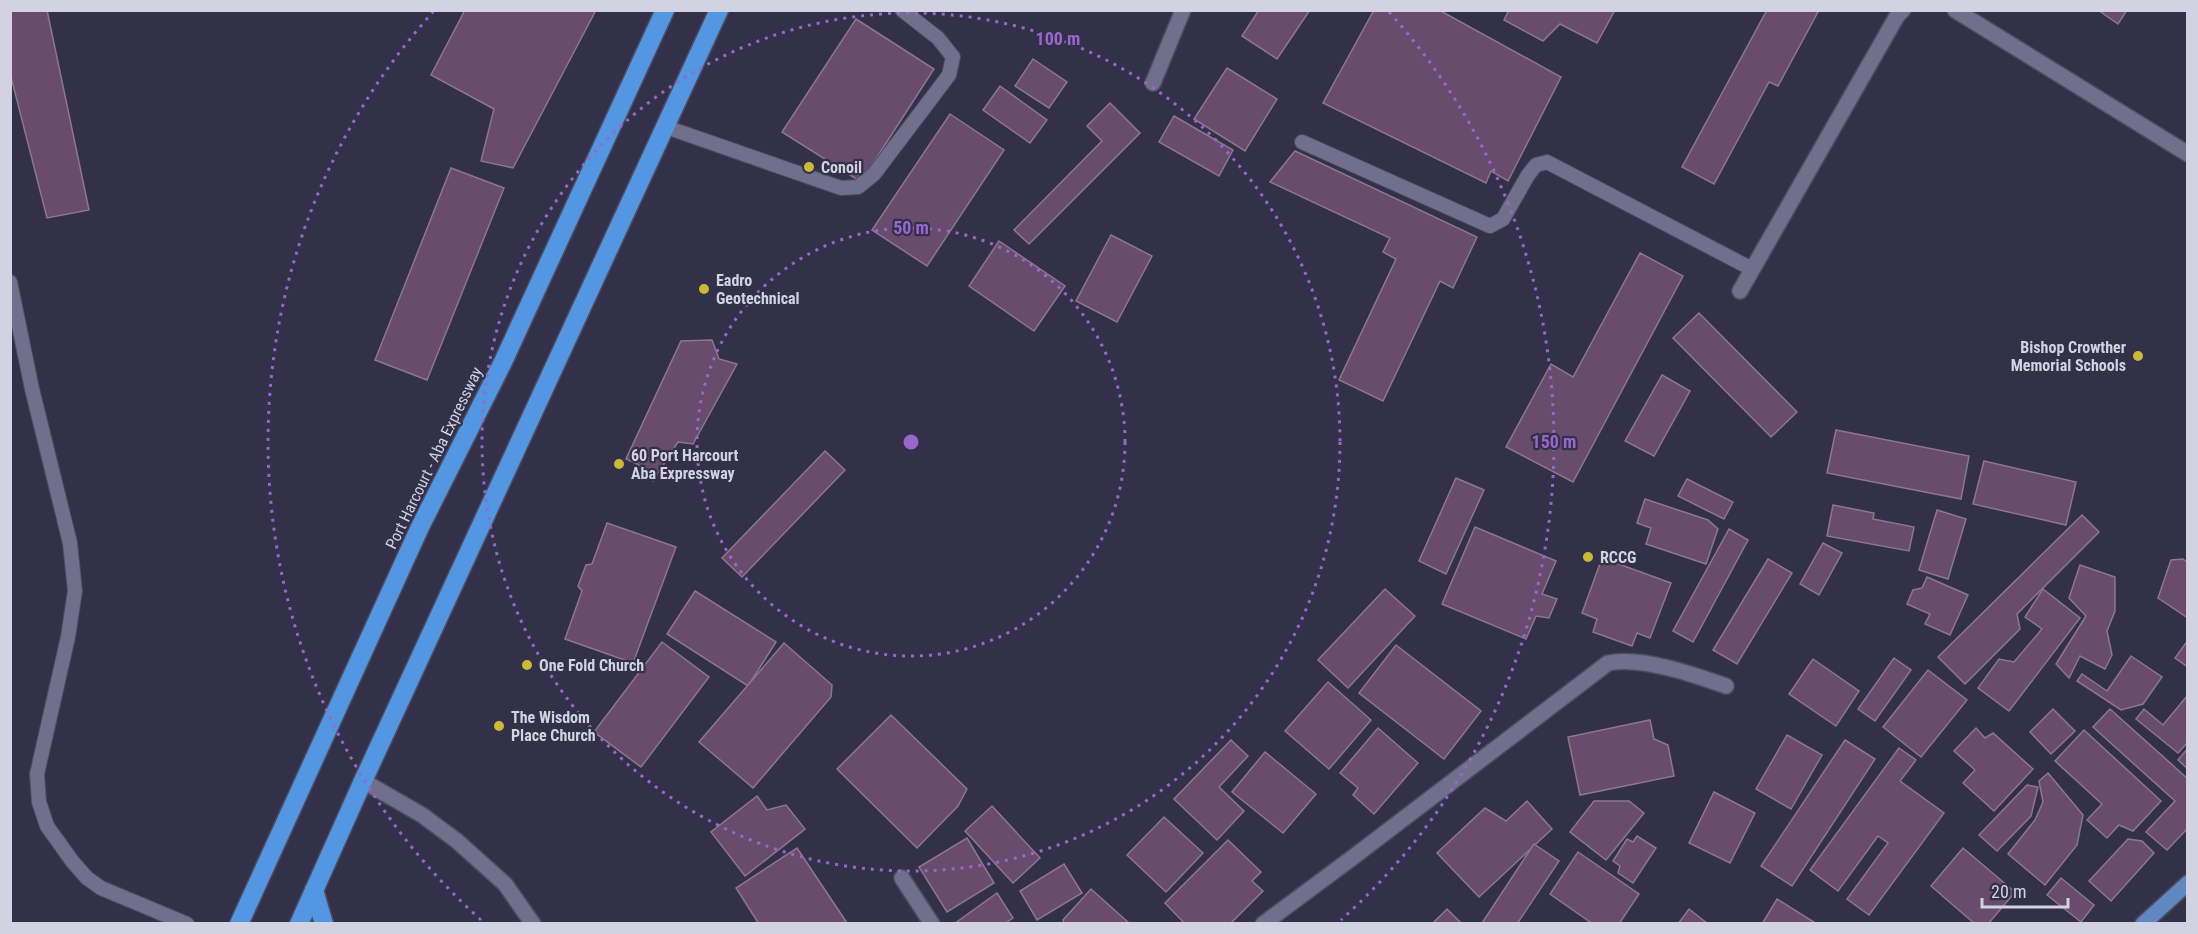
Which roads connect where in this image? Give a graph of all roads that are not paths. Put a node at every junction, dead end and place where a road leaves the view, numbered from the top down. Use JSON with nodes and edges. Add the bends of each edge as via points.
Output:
{"nodes":[{"id":1,"x":665,"y":10,"type":"edge"},
{"id":2,"x":719,"y":10,"type":"edge"},
{"id":3,"x":902,"y":10,"type":"edge"},
{"id":4,"x":1183,"y":10,"type":"edge"},
{"id":5,"x":1903,"y":10,"type":"edge"},
{"id":6,"x":1955,"y":10,"type":"edge"},
{"id":7,"x":1153,"y":83,"type":"dead end"},
{"id":8,"x":666,"y":127,"type":"junction"},
{"id":9,"x":1302,"y":142,"type":"dead end"},
{"id":10,"x":2187,"y":153,"type":"edge"},
{"id":11,"x":1752,"y":269,"type":"junction"},
{"id":12,"x":10,"y":282,"type":"edge"},
{"id":13,"x":1740,"y":291,"type":"dead end"},
{"id":14,"x":1726,"y":686,"type":"dead end"},
{"id":15,"x":363,"y":781,"type":"junction"},
{"id":16,"x":902,"y":878,"type":"dead end"},
{"id":17,"x":2187,"y":883,"type":"edge"},
{"id":18,"x":314,"y":890,"type":"junction"},
{"id":19,"x":187,"y":924,"type":"edge"},
{"id":20,"x":239,"y":924,"type":"edge"},
{"id":21,"x":299,"y":924,"type":"edge"},
{"id":22,"x":324,"y":924,"type":"edge"},
{"id":23,"x":533,"y":924,"type":"edge"},
{"id":24,"x":932,"y":924,"type":"edge"},
{"id":25,"x":1263,"y":924,"type":"edge"},
{"id":26,"x":2143,"y":924,"type":"edge"}],
"edges":[{"from":1,"to":20,"type":"highway","name":"Port Harcourt - Aba Expressway","via":[[503,362],[420,527]]},
{"from":2,"to":8,"type":"highway"},
{"from":3,"to":8,"type":"lane","via":[[938,38],[953,57],[949,75],[874,174],[858,187],[842,188]]},
{"from":4,"to":7,"type":"street"},
{"from":5,"to":11,"type":"street"},
{"from":6,"to":10,"type":"street"},
{"from":8,"to":15,"type":"highway"},
{"from":9,"to":11,"type":"lane","via":[[1490,226],[1503,219],[1536,165],[1547,162]]},
{"from":11,"to":13,"type":"street"},
{"from":12,"to":19,"type":"lane","via":[[70,543],[75,591],[37,774],[39,802],[47,826],[87,878],[100,888]]},
{"from":14,"to":25,"type":"street","via":[[1682,671],[1621,661],[1608,663]]},
{"from":15,"to":18,"type":"highway"},
{"from":15,"to":23,"type":"street","via":[[422,815],[457,841],[505,884]]},
{"from":16,"to":24,"type":"street"},
{"from":17,"to":26,"type":"main road"},
{"from":18,"to":21,"type":"highway"},
{"from":18,"to":22,"type":"highway"}]}
